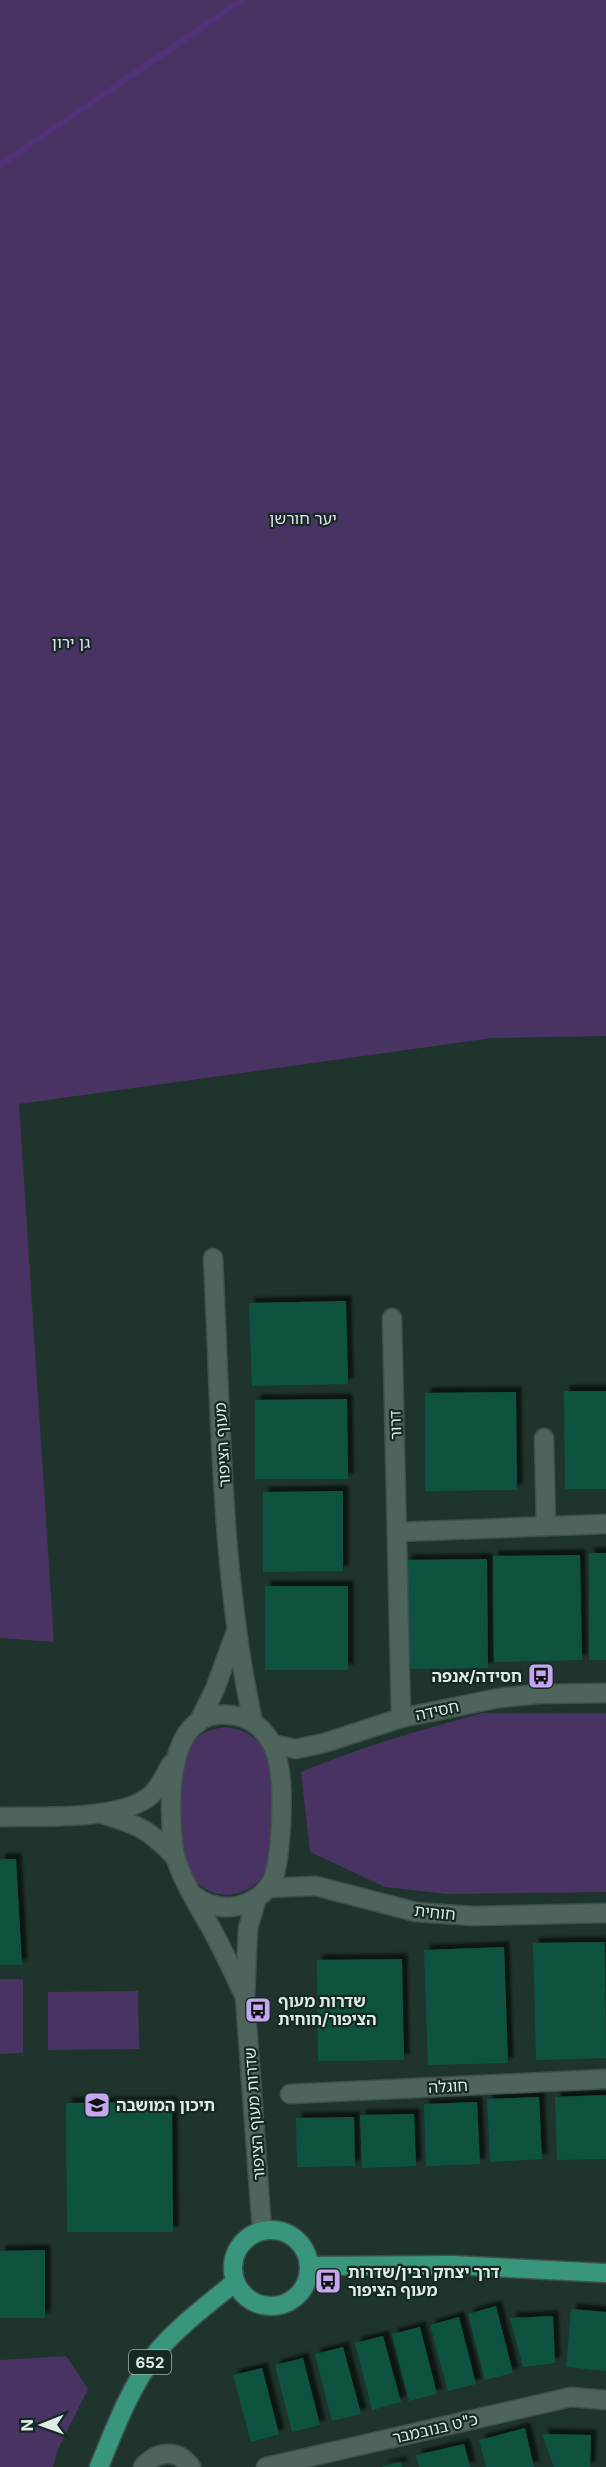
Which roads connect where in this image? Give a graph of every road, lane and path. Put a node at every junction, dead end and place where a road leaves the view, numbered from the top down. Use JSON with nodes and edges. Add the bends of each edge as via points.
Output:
{"nodes":[{"id":1,"x":213,"y":1258,"type":"dead end"},
{"id":2,"x":392,"y":1318,"type":"dead end"},
{"id":3,"x":544,"y":1438,"type":"dead end"},
{"id":4,"x":606,"y":1524,"type":"edge"},
{"id":5,"x":546,"y":1526,"type":"junction"},
{"id":6,"x":397,"y":1532,"type":"junction"},
{"id":7,"x":236,"y":1632,"type":"junction"},
{"id":8,"x":606,"y":1693,"type":"edge"},
{"id":9,"x":401,"y":1718,"type":"junction"},
{"id":10,"x":253,"y":1722,"type":"junction"},
{"id":11,"x":198,"y":1723,"type":"junction"},
{"id":12,"x":272,"y":1744,"type":"junction"},
{"id":13,"x":175,"y":1758,"type":"junction"},
{"id":14,"x":102,"y":1814,"type":"junction"},
{"id":15,"x":0,"y":1817,"type":"edge"},
{"id":16,"x":175,"y":1857,"type":"junction"},
{"id":17,"x":262,"y":1893,"type":"junction"},
{"id":18,"x":193,"y":1895,"type":"junction"},
{"id":19,"x":606,"y":1913,"type":"edge"},
{"id":20,"x":245,"y":1997,"type":"junction"},
{"id":21,"x":606,"y":2079,"type":"edge"},
{"id":22,"x":290,"y":2094,"type":"dead end"},
{"id":23,"x":262,"y":2231,"type":"junction"},
{"id":24,"x":309,"y":2266,"type":"junction"},
{"id":25,"x":606,"y":2273,"type":"edge"},
{"id":26,"x":235,"y":2282,"type":"junction"},
{"id":27,"x":606,"y":2400,"type":"edge"},
{"id":28,"x":99,"y":2467,"type":"edge"},
{"id":29,"x":143,"y":2467,"type":"edge"},
{"id":30,"x":191,"y":2467,"type":"edge"},
{"id":31,"x":266,"y":2467,"type":"edge"}],
"edges":[{"from":1,"to":7,"type":"street","name":"מעוף הציפור"},
{"from":2,"to":6,"type":"street","name":"דרור"},
{"from":3,"to":5,"type":"street"},
{"from":4,"to":5,"type":"street"},
{"from":5,"to":6,"type":"street"},
{"from":6,"to":9,"type":"street","name":"דרור"},
{"from":7,"to":10,"type":"street","name":"מעוף הציפור"},
{"from":7,"to":11,"type":"street","name":"מעוף הציפור"},
{"from":8,"to":9,"type":"street","name":"חסידה","via":[[499,1698]]},
{"from":9,"to":12,"type":"street","name":"חסידה","via":[[296,1749]]},
{"from":10,"to":11,"type":"street","via":[[225,1715]]},
{"from":10,"to":12,"type":"street"},
{"from":11,"to":13,"type":"street","via":[[179,1744]]},
{"from":12,"to":17,"type":"street","via":[[282,1811],[274,1875]]},
{"from":13,"to":14,"type":"street","via":[[152,1794],[134,1806]]},
{"from":13,"to":16,"type":"street","via":[[171,1796]]},
{"from":14,"to":15,"type":"street"},
{"from":14,"to":16,"type":"street","via":[[135,1824],[156,1836]]},
{"from":16,"to":18,"type":"street"},
{"from":17,"to":18,"type":"street","via":[[242,1905],[225,1908]]},
{"from":17,"to":19,"type":"street","name":"חוחית","via":[[316,1886],[416,1912],[472,1916]]},
{"from":17,"to":20,"type":"street","name":"שדרות מעוף הציפור","via":[[248,1928]]},
{"from":18,"to":20,"type":"street","name":"שדרות מעוף הציפור"},
{"from":20,"to":23,"type":"street","name":"שדרות מעוף הציפור"},
{"from":21,"to":22,"type":"street","name":"חוגלה"},
{"from":23,"to":24,"type":"main road","via":[[276,2230],[293,2238],[306,2254]]},
{"from":23,"to":26,"type":"main road","via":[[250,2236],[234,2256]]},
{"from":24,"to":25,"type":"main road","via":[[452,2265]]},
{"from":24,"to":26,"type":"main road","via":[[303,2289],[295,2298],[273,2307],[250,2301]]},
{"from":26,"to":28,"type":"main road","number":"652","via":[[155,2354],[125,2402]]},
{"from":27,"to":31,"type":"street","name":"כ\"ט בנובמבר","via":[[571,2397]]},
{"from":29,"to":30,"type":"street","via":[[166,2453],[183,2458]]}]}
